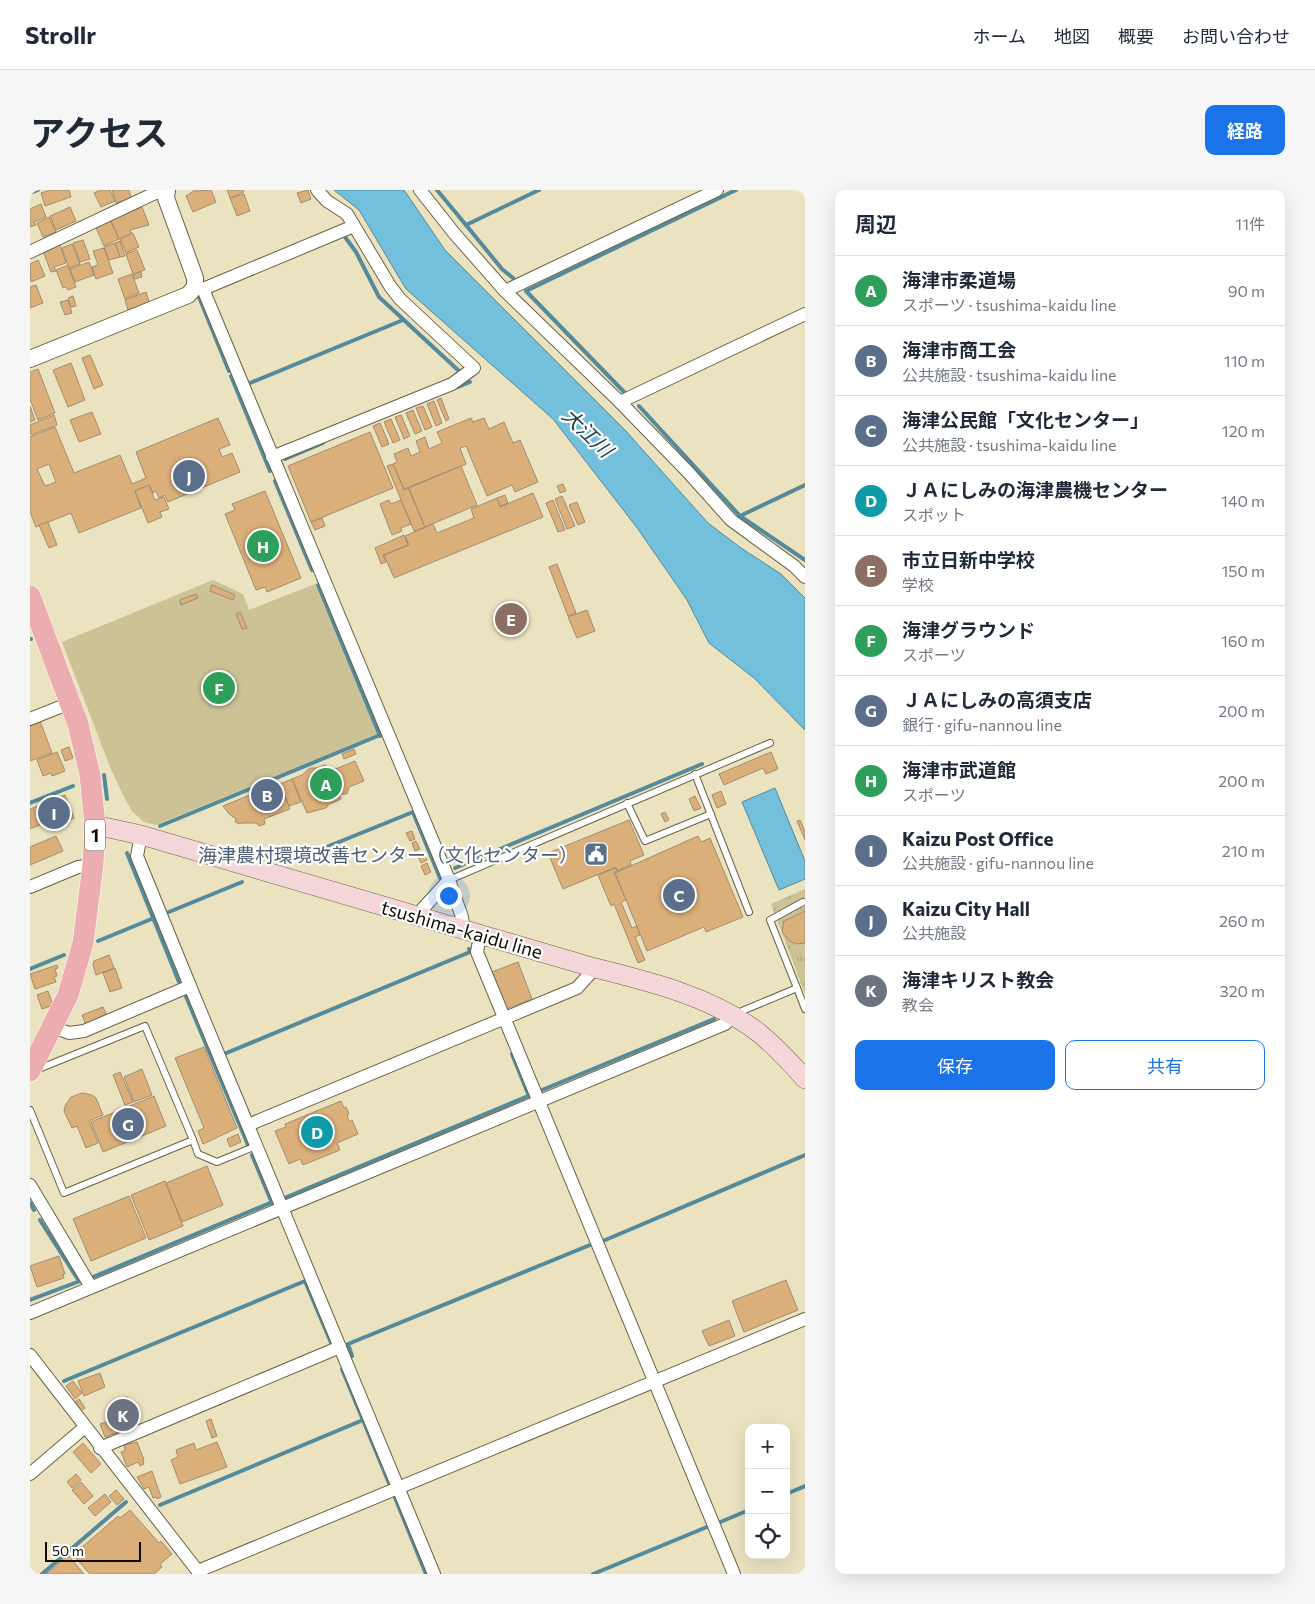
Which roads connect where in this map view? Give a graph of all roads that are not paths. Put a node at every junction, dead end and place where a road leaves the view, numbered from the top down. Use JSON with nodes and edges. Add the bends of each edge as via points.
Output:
{"nodes":[{"id":1,"x":167,"y":190,"type":"edge"},
{"id":2,"x":317,"y":190,"type":"edge"},
{"id":3,"x":420,"y":190,"type":"edge"},
{"id":4,"x":718,"y":190,"type":"edge"},
{"id":5,"x":354,"y":224,"type":"junction"},
{"id":6,"x":30,"y":252,"type":"edge"},
{"id":7,"x":199,"y":288,"type":"junction"},
{"id":8,"x":505,"y":291,"type":"junction"},
{"id":9,"x":805,"y":314,"type":"edge"},
{"id":10,"x":30,"y":359,"type":"edge"},
{"id":11,"x":620,"y":402,"type":"junction"},
{"id":12,"x":272,"y":457,"type":"junction"},
{"id":13,"x":805,"y":577,"type":"edge"},
{"id":14,"x":30,"y":596,"type":"edge"},
{"id":15,"x":70,"y":703,"type":"junction"},
{"id":16,"x":30,"y":719,"type":"edge"},
{"id":17,"x":770,"y":743,"type":"dead end"},
{"id":18,"x":695,"y":774,"type":"junction"},
{"id":19,"x":627,"y":803,"type":"junction"},
{"id":20,"x":711,"y":814,"type":"junction"},
{"id":21,"x":96,"y":825,"type":"junction"},
{"id":22,"x":141,"y":836,"type":"junction"},
{"id":23,"x":94,"y":865,"type":"junction"},
{"id":24,"x":448,"y":880,"type":"junction"},
{"id":25,"x":30,"y":887,"type":"edge"},
{"id":26,"x":804,"y":902,"type":"dead end"},
{"id":27,"x":749,"y":912,"type":"dead end"},
{"id":28,"x":416,"y":916,"type":"junction"},
{"id":29,"x":472,"y":932,"type":"junction"},
{"id":30,"x":596,"y":968,"type":"junction"},
{"id":31,"x":190,"y":986,"type":"junction"},
{"id":32,"x":797,"y":988,"type":"junction"},
{"id":33,"x":805,"y":1008,"type":"edge"},
{"id":34,"x":733,"y":1017,"type":"junction"},
{"id":35,"x":505,"y":1019,"type":"junction"},
{"id":36,"x":53,"y":1027,"type":"junction"},
{"id":37,"x":35,"y":1052,"type":"edge"},
{"id":38,"x":30,"y":1072,"type":"edge"},
{"id":39,"x":805,"y":1079,"type":"edge"},
{"id":40,"x":539,"y":1102,"type":"junction"},
{"id":41,"x":30,"y":1110,"type":"edge"},
{"id":42,"x":248,"y":1125,"type":"junction"},
{"id":43,"x":193,"y":1140,"type":"junction"},
{"id":44,"x":256,"y":1146,"type":"junction"},
{"id":45,"x":30,"y":1185,"type":"edge"},
{"id":46,"x":282,"y":1208,"type":"junction"},
{"id":47,"x":91,"y":1287,"type":"junction"},
{"id":48,"x":30,"y":1313,"type":"edge"},
{"id":49,"x":805,"y":1319,"type":"edge"},
{"id":50,"x":340,"y":1347,"type":"junction"},
{"id":51,"x":30,"y":1355,"type":"edge"},
{"id":52,"x":654,"y":1382,"type":"junction"},
{"id":53,"x":85,"y":1427,"type":"junction"},
{"id":54,"x":100,"y":1448,"type":"junction"},
{"id":55,"x":30,"y":1474,"type":"edge"},
{"id":56,"x":398,"y":1488,"type":"junction"},
{"id":57,"x":199,"y":1572,"type":"edge"},
{"id":58,"x":434,"y":1574,"type":"edge"},
{"id":59,"x":734,"y":1574,"type":"edge"}],
"edges":[{"from":1,"to":6,"type":"street"},
{"from":1,"to":7,"type":"street","via":[[166,198]]},
{"from":2,"to":5,"type":"street","via":[[347,214]]},
{"from":3,"to":8,"type":"street"},
{"from":4,"to":8,"type":"street"},
{"from":5,"to":7,"type":"street"},
{"from":5,"to":12,"type":"street","via":[[400,299],[474,368],[452,384]]},
{"from":7,"to":10,"type":"street"},
{"from":7,"to":12,"type":"street"},
{"from":8,"to":11,"type":"street"},
{"from":9,"to":11,"type":"street"},
{"from":11,"to":13,"type":"street","via":[[731,520]]},
{"from":12,"to":24,"type":"street"},
{"from":14,"to":15,"type":"main road","number":"1"},
{"from":15,"to":16,"type":"street"},
{"from":15,"to":21,"type":"main road","number":"1","via":[[90,775]]},
{"from":17,"to":18,"type":"lane"},
{"from":18,"to":19,"type":"lane"},
{"from":18,"to":20,"type":"lane"},
{"from":19,"to":20,"type":"lane","via":[[645,840]]},
{"from":19,"to":24,"type":"lane"},
{"from":20,"to":27,"type":"lane"},
{"from":21,"to":22,"type":"main road","name":"tsushima-kaidu line"},
{"from":21,"to":23,"type":"main road","number":"1"},
{"from":22,"to":28,"type":"main road","name":"tsushima-kaidu line"},
{"from":22,"to":31,"type":"street","via":[[137,856]]},
{"from":23,"to":25,"type":"street","via":[[78,867]]},
{"from":23,"to":36,"type":"main road","number":"1","via":[[83,943],[68,995]]},
{"from":24,"to":28,"type":"street"},
{"from":24,"to":29,"type":"street","via":[[462,917]]},
{"from":26,"to":32,"type":"lane","via":[[770,920]]},
{"from":28,"to":29,"type":"main road","name":"tsushima-kaidu line"},
{"from":29,"to":30,"type":"main road","name":"tsushima-kaidu line"},
{"from":29,"to":35,"type":"street"},
{"from":30,"to":34,"type":"main road","name":"tsushima-kaidu line","via":[[688,995]]},
{"from":30,"to":35,"type":"street","via":[[577,988]]},
{"from":31,"to":36,"type":"street","via":[[84,1031],[69,1033]]},
{"from":31,"to":42,"type":"street"},
{"from":32,"to":33,"type":"lane"},
{"from":32,"to":34,"type":"lane","via":[[742,1010]]},
{"from":34,"to":39,"type":"main road","name":"tsushima-kaidu line","via":[[758,1032]]},
{"from":34,"to":40,"type":"street","via":[[725,1024]]},
{"from":35,"to":40,"type":"street"},
{"from":35,"to":42,"type":"street"},
{"from":36,"to":37,"type":"main road","number":"1"},
{"from":37,"to":38,"type":"main road","number":"1"},
{"from":38,"to":43,"type":"lane","via":[[145,1026]]},
{"from":40,"to":46,"type":"street"},
{"from":40,"to":52,"type":"street"},
{"from":41,"to":43,"type":"lane","via":[[64,1193]]},
{"from":42,"to":44,"type":"street"},
{"from":43,"to":44,"type":"lane","via":[[198,1154],[217,1162]]},
{"from":44,"to":46,"type":"street"},
{"from":45,"to":47,"type":"street"},
{"from":46,"to":47,"type":"street"},
{"from":46,"to":50,"type":"street"},
{"from":47,"to":48,"type":"street"},
{"from":49,"to":52,"type":"street"},
{"from":50,"to":54,"type":"street"},
{"from":50,"to":56,"type":"street"},
{"from":51,"to":53,"type":"street"},
{"from":52,"to":56,"type":"street"},
{"from":52,"to":59,"type":"street"},
{"from":53,"to":54,"type":"street"},
{"from":53,"to":55,"type":"street"},
{"from":54,"to":57,"type":"street"},
{"from":56,"to":57,"type":"street"},
{"from":56,"to":58,"type":"street"}]}
